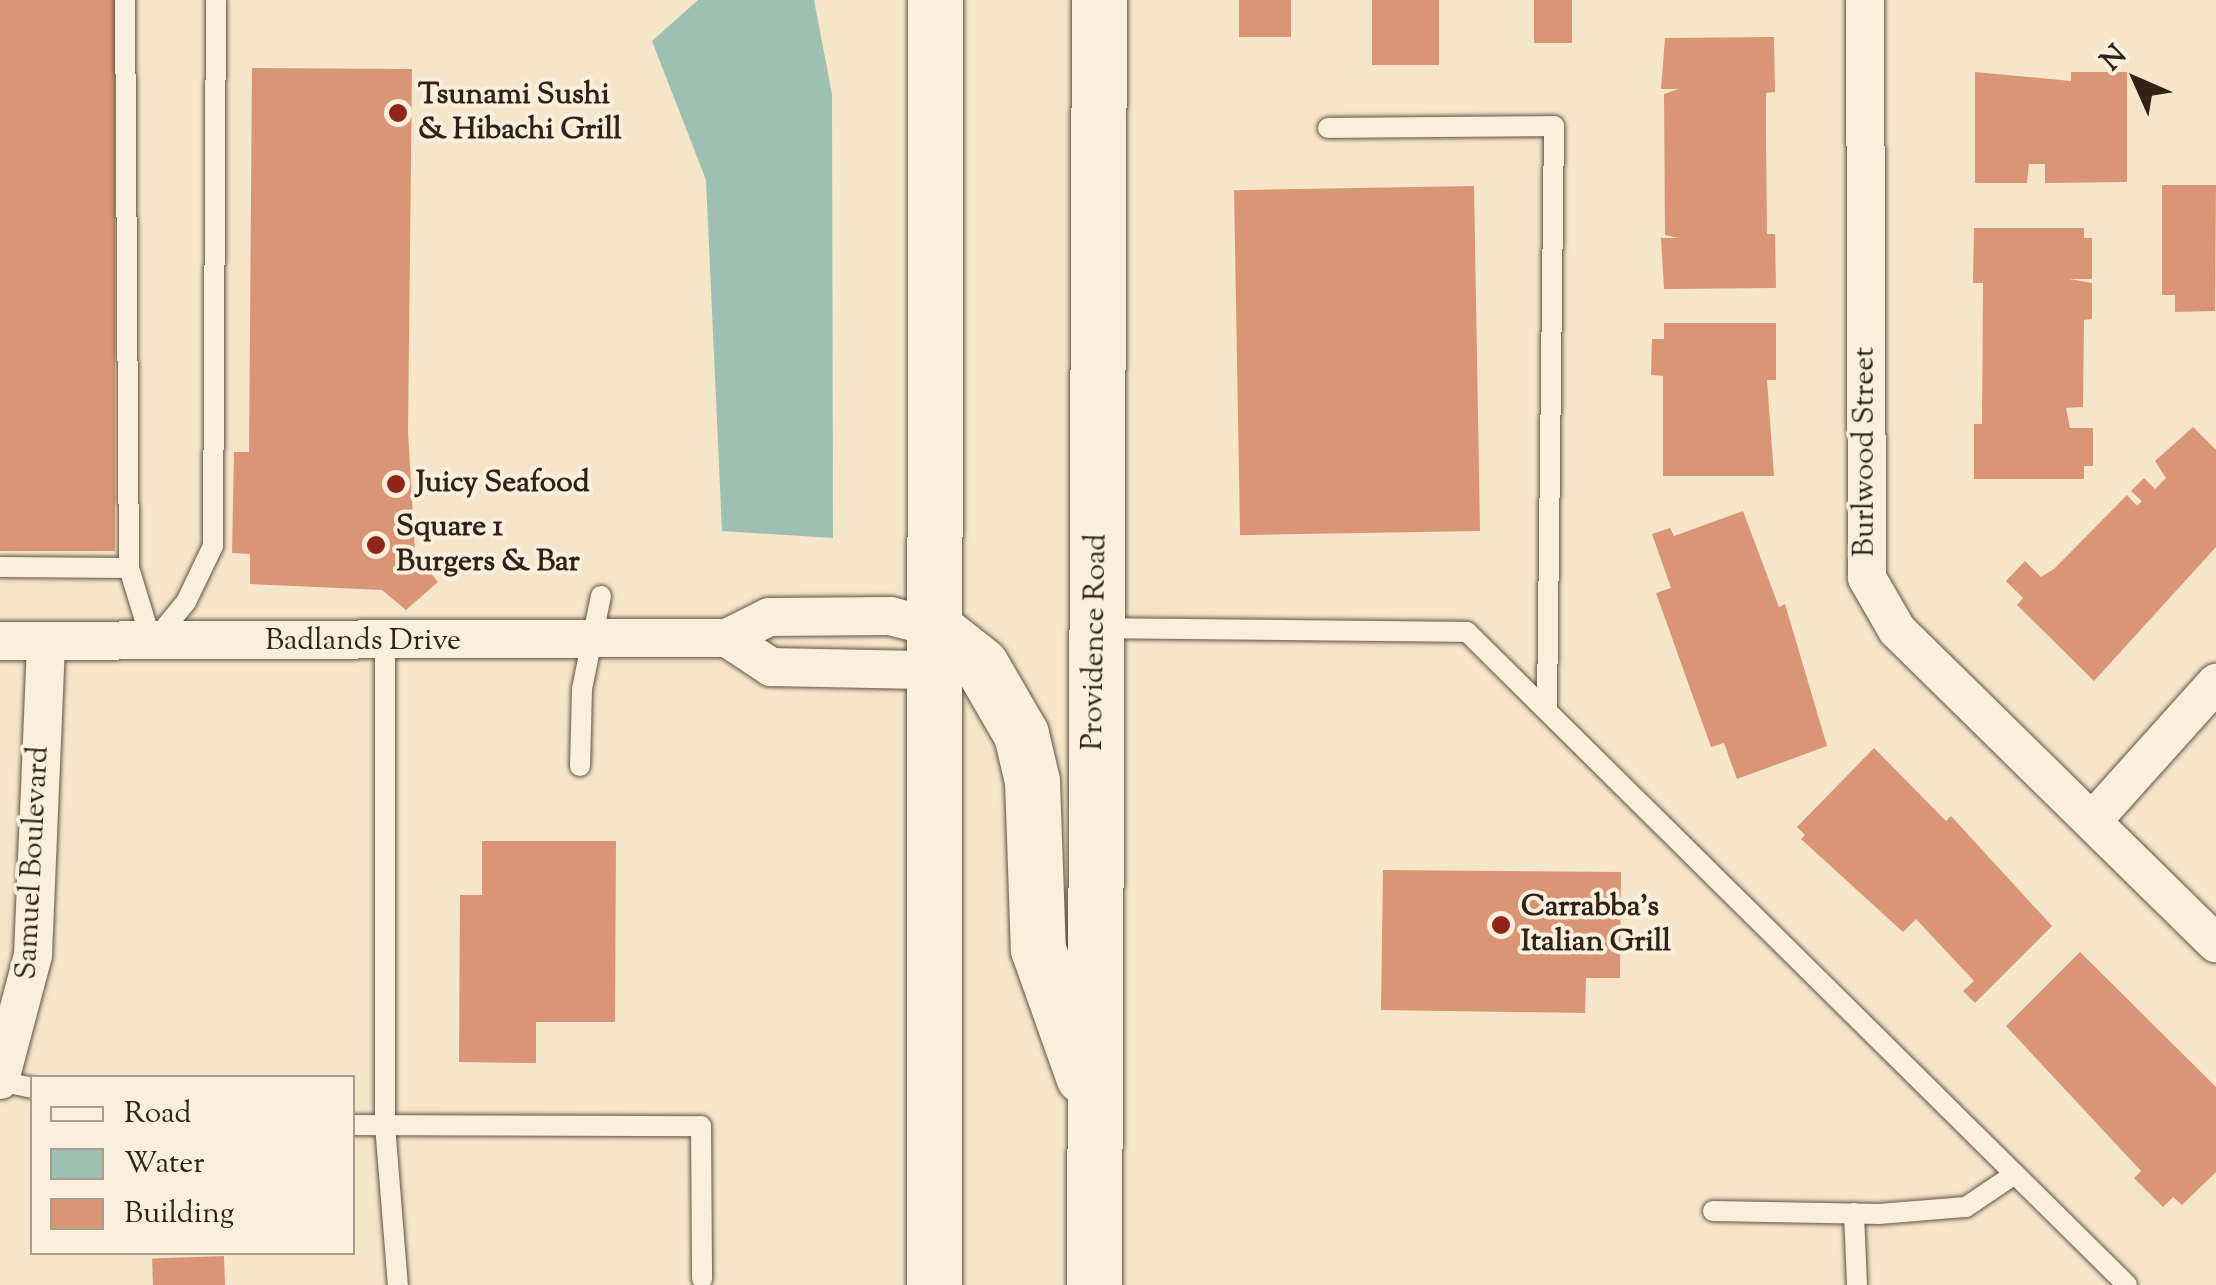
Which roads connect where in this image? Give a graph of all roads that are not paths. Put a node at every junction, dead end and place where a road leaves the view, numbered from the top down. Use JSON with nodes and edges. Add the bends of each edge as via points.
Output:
{"nodes":[{"id":1,"x":125,"y":0,"type":"edge"},
{"id":2,"x":216,"y":0,"type":"edge"},
{"id":3,"x":935,"y":0,"type":"edge"},
{"id":4,"x":1098,"y":0,"type":"edge"},
{"id":5,"x":1866,"y":0,"type":"edge"},
{"id":6,"x":1328,"y":128,"type":"dead end"},
{"id":7,"x":0,"y":567,"type":"edge"},
{"id":8,"x":128,"y":568,"type":"junction"},
{"id":9,"x":602,"y":596,"type":"dead end"},
{"id":10,"x":1096,"y":628,"type":"junction"},
{"id":11,"x":727,"y":638,"type":"junction"},
{"id":12,"x":0,"y":641,"type":"edge"},
{"id":13,"x":46,"y":641,"type":"junction"},
{"id":14,"x":385,"y":642,"type":"junction"},
{"id":15,"x":593,"y":642,"type":"junction"},
{"id":16,"x":152,"y":643,"type":"junction"},
{"id":17,"x":934,"y":648,"type":"junction"},
{"id":18,"x":2216,"y":683,"type":"edge"},
{"id":19,"x":1548,"y":707,"type":"junction"},
{"id":20,"x":580,"y":766,"type":"dead end"},
{"id":21,"x":2094,"y":819,"type":"junction"},
{"id":22,"x":2216,"y":943,"type":"edge"},
{"id":23,"x":0,"y":1081,"type":"edge"},
{"id":24,"x":30,"y":1088,"type":"edge"},
{"id":25,"x":1093,"y":1096,"type":"junction"},
{"id":26,"x":355,"y":1124,"type":"edge"},
{"id":27,"x":385,"y":1125,"type":"junction"},
{"id":28,"x":2015,"y":1174,"type":"junction"},
{"id":29,"x":1713,"y":1211,"type":"dead end"},
{"id":30,"x":1854,"y":1213,"type":"junction"},
{"id":31,"x":2111,"y":1268,"type":"junction"},
{"id":32,"x":702,"y":1279,"type":"dead end"},
{"id":33,"x":398,"y":1281,"type":"edge"},
{"id":34,"x":934,"y":1285,"type":"edge"},
{"id":35,"x":1094,"y":1285,"type":"edge"},
{"id":36,"x":1857,"y":1285,"type":"edge"},
{"id":37,"x":2094,"y":1285,"type":"edge"},
{"id":38,"x":2128,"y":1285,"type":"edge"}],
"edges":[{"from":1,"to":8,"type":"lane"},
{"from":2,"to":16,"type":"lane","via":[[213,546],[186,602]]},
{"from":3,"to":17,"type":"main road"},
{"from":4,"to":10,"type":"main road","name":"Providence Road"},
{"from":5,"to":21,"type":"street","name":"Burlwood Street","via":[[1867,578],[1897,630]]},
{"from":6,"to":19,"type":"lane","via":[[1554,126]]},
{"from":7,"to":8,"type":"lane"},
{"from":8,"to":16,"type":"lane"},
{"from":9,"to":15,"type":"lane"},
{"from":10,"to":19,"type":"lane","via":[[1467,632]]},
{"from":10,"to":25,"type":"main road","name":"Providence Road"},
{"from":11,"to":15,"type":"street","name":"Badlands Drive"},
{"from":11,"to":17,"type":"street","via":[[771,666]]},
{"from":11,"to":17,"type":"street","name":"Badlands Drive","via":[[769,618],[890,616]]},
{"from":12,"to":13,"type":"street","name":"Badlands Drive"},
{"from":13,"to":16,"type":"street","name":"Badlands Drive"},
{"from":13,"to":23,"type":"street","name":"Samuel Boulevard","via":[[34,955]]},
{"from":14,"to":15,"type":"street","name":"Badlands Drive"},
{"from":14,"to":16,"type":"street","name":"Badlands Drive"},
{"from":14,"to":27,"type":"lane"},
{"from":15,"to":20,"type":"lane","via":[[582,690]]},
{"from":17,"to":25,"type":"main road","via":[[982,665],[1020,734],[1032,781],[1038,949]]},
{"from":17,"to":34,"type":"main road"},
{"from":18,"to":21,"type":"street"},
{"from":19,"to":28,"type":"lane"},
{"from":21,"to":22,"type":"street","name":"Burlwood Street"},
{"from":23,"to":24,"type":"lane"},
{"from":25,"to":35,"type":"main road","name":"Providence Road"},
{"from":26,"to":27,"type":"lane"},
{"from":27,"to":32,"type":"lane","via":[[702,1126]]},
{"from":27,"to":33,"type":"lane"},
{"from":28,"to":30,"type":"lane","via":[[1966,1207]]},
{"from":28,"to":31,"type":"lane"},
{"from":29,"to":30,"type":"lane"},
{"from":30,"to":36,"type":"lane"},
{"from":31,"to":37,"type":"lane"},
{"from":31,"to":38,"type":"lane"}]}
